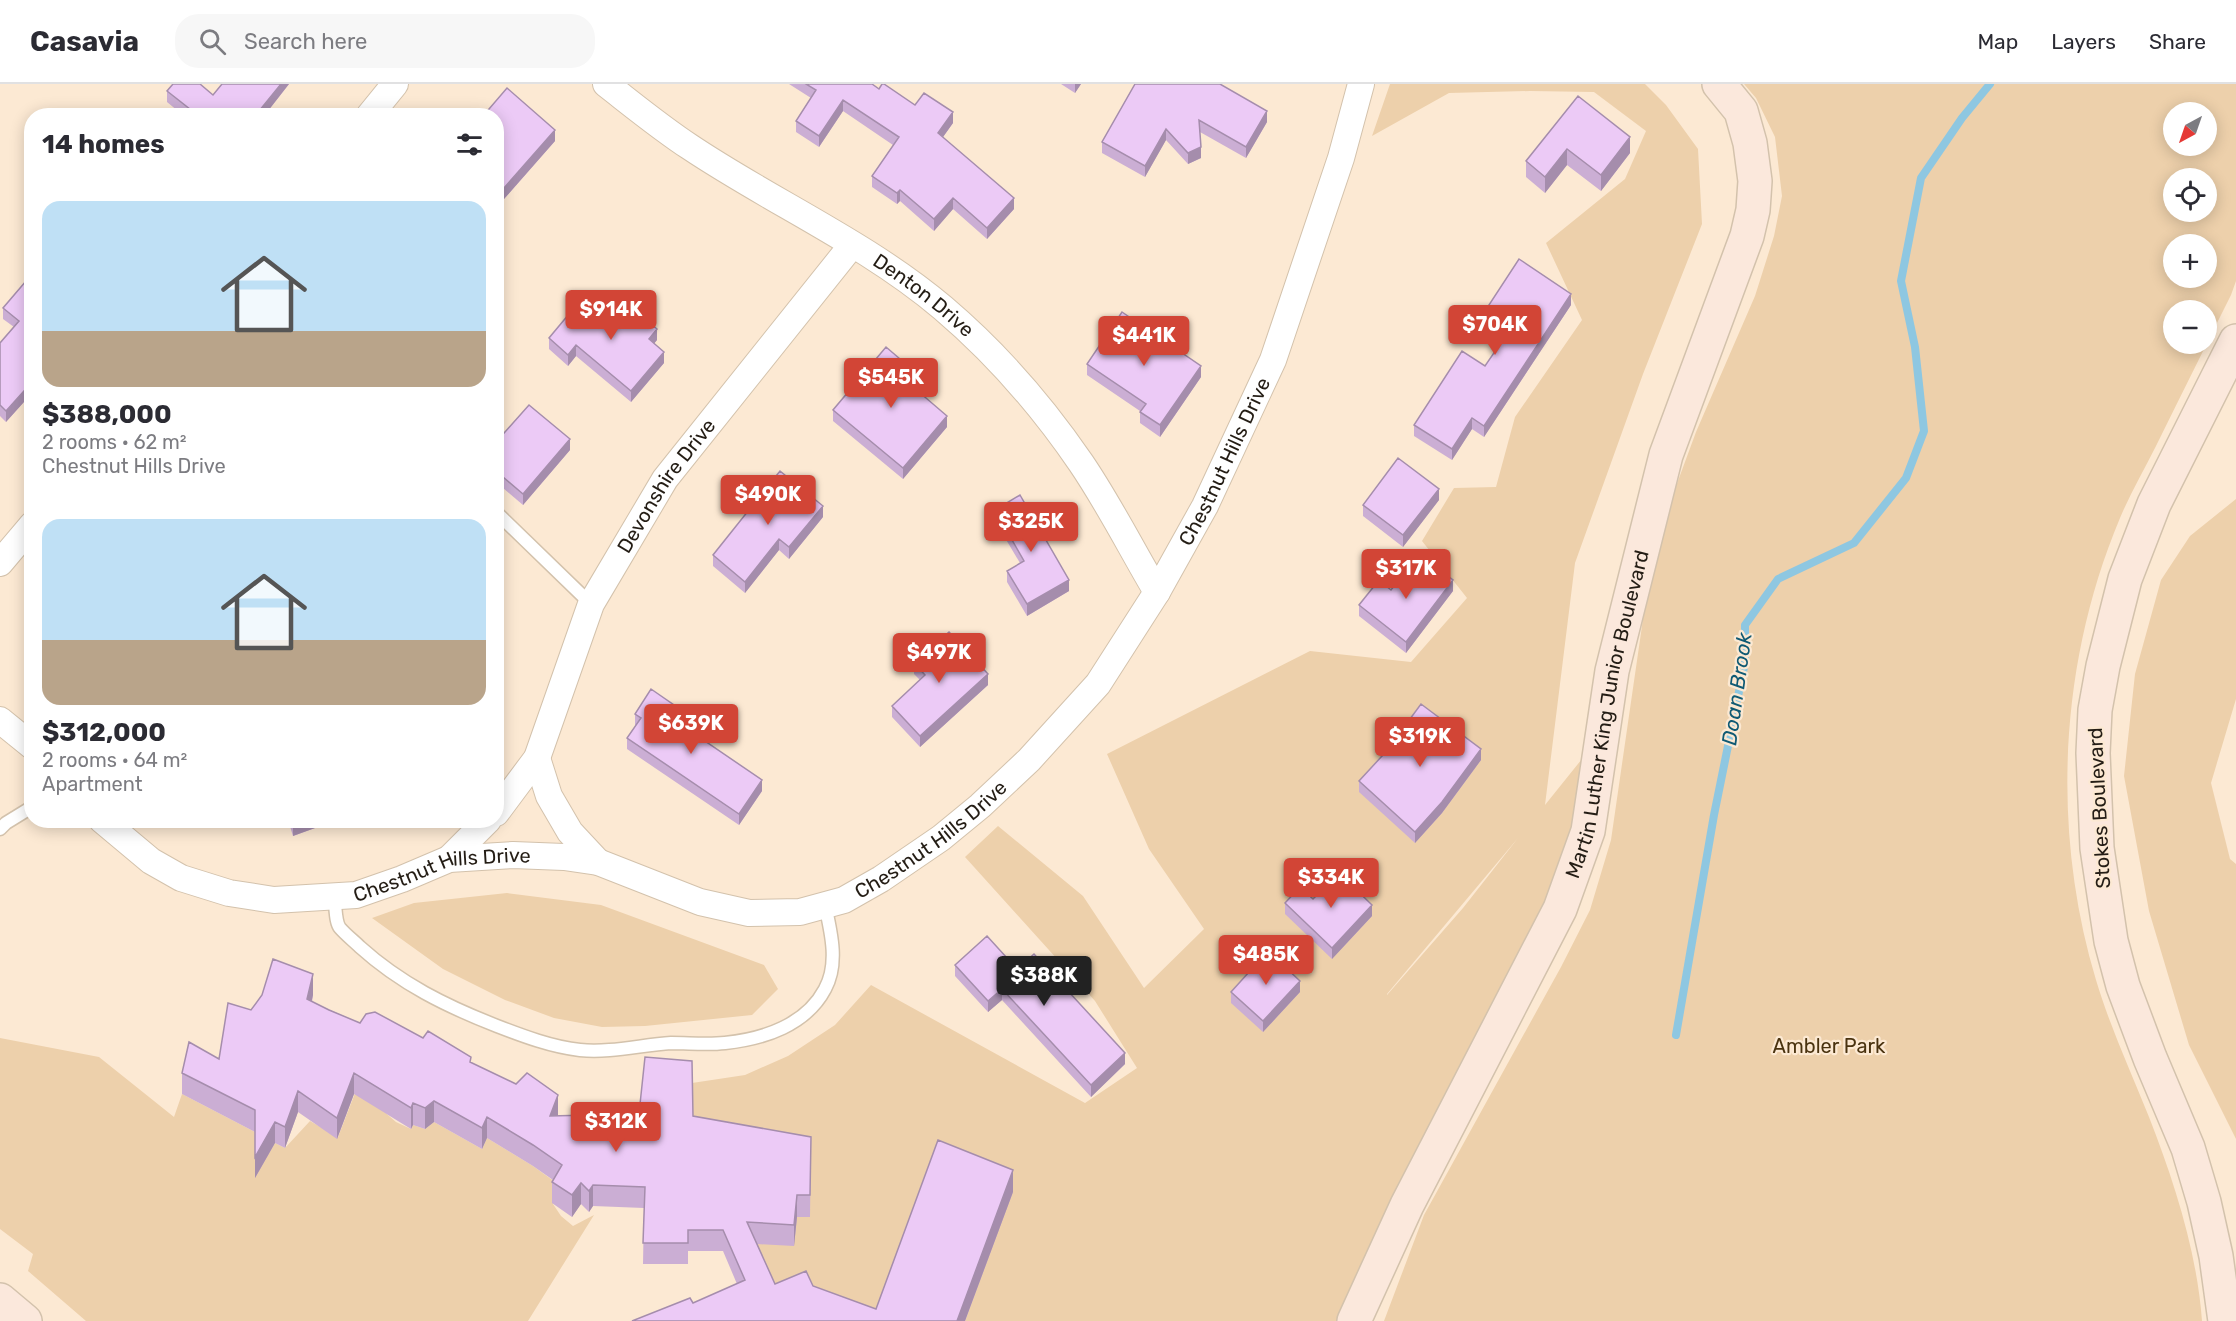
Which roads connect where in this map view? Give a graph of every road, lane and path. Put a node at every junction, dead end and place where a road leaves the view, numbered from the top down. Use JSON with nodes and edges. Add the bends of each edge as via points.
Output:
{"nodes":[{"id":1,"x":395,"y":84,"type":"edge"},
{"id":2,"x":606,"y":84,"type":"edge"},
{"id":3,"x":1361,"y":84,"type":"edge"},
{"id":4,"x":1719,"y":84,"type":"edge"},
{"id":5,"x":376,"y":108,"type":"edge"},
{"id":6,"x":852,"y":245,"type":"junction"},
{"id":7,"x":2236,"y":341,"type":"edge"},
{"id":8,"x":504,"y":520,"type":"edge"},
{"id":9,"x":24,"y":534,"type":"edge"},
{"id":10,"x":0,"y":563,"type":"edge"},
{"id":11,"x":1157,"y":592,"type":"junction"},
{"id":12,"x":591,"y":604,"type":"junction"},
{"id":13,"x":0,"y":720,"type":"edge"},
{"id":14,"x":24,"y":740,"type":"edge"},
{"id":15,"x":537,"y":758,"type":"junction"},
{"id":16,"x":504,"y":802,"type":"edge"},
{"id":17,"x":24,"y":812,"type":"edge"},
{"id":18,"x":112,"y":828,"type":"edge"},
{"id":19,"x":480,"y":828,"type":"edge"},
{"id":20,"x":0,"y":830,"type":"edge"},
{"id":21,"x":448,"y":859,"type":"junction"},
{"id":22,"x":598,"y":862,"type":"junction"},
{"id":23,"x":334,"y":898,"type":"junction"},
{"id":24,"x":825,"y":905,"type":"junction"},
{"id":25,"x":0,"y":1300,"type":"edge"},
{"id":26,"x":26,"y":1321,"type":"edge"},
{"id":27,"x":1354,"y":1321,"type":"edge"},
{"id":28,"x":2225,"y":1321,"type":"edge"}],
"edges":[{"from":1,"to":5,"type":"street"},
{"from":2,"to":6,"type":"street","name":"Denton Drive","via":[[689,147]]},
{"from":3,"to":11,"type":"street","name":"Chestnut Hills Drive","via":[[1341,158],[1273,360],[1205,507]]},
{"from":4,"to":27,"type":"main road","name":"Martin Luther King Junior Boulevard","via":[[1741,111],[1750,143],[1754,210],[1666,455],[1612,671],[1588,831],[1560,909],[1407,1205]]},
{"from":6,"to":11,"type":"street","name":"Denton Drive","via":[[942,307],[990,351],[1082,464]]},
{"from":6,"to":12,"type":"street","name":"Devonshire Drive","via":[[665,479]]},
{"from":7,"to":28,"type":"main road","name":"Stokes Boulevard","via":[[2154,504],[2125,579],[2103,666],[2093,753],[2097,848],[2111,941],[2123,986],[2188,1148],[2201,1191]]},
{"from":8,"to":12,"type":"lane"},
{"from":9,"to":10,"type":"street"},
{"from":11,"to":24,"type":"street","name":"Chestnut Hills Drive","via":[[1098,684],[1029,760],[940,838],[881,879],[844,900]]},
{"from":12,"to":15,"type":"street","name":"Devonshire Drive"},
{"from":13,"to":14,"type":"street"},
{"from":15,"to":16,"type":"street","name":"Devonshire Drive"},
{"from":15,"to":22,"type":"street","via":[[554,805],[570,832]]},
{"from":17,"to":20,"type":"lane"},
{"from":18,"to":23,"type":"street","name":"Chestnut Hills Drive","via":[[151,861],[197,884],[274,900]]},
{"from":19,"to":21,"type":"street"},
{"from":21,"to":22,"type":"street","name":"Chestnut Hills Drive","via":[[513,855]]},
{"from":21,"to":23,"type":"street","name":"Chestnut Hills Drive","via":[[375,889]]},
{"from":22,"to":24,"type":"street","name":"Chestnut Hills Drive","via":[[700,902],[749,914],[800,912]]},
{"from":23,"to":24,"type":"lane","via":[[339,927],[404,982],[461,1012],[519,1035],[580,1050],[725,1043],[766,1034],[800,1018],[825,990],[832,974]]},
{"from":25,"to":26,"type":"main road"}]}
